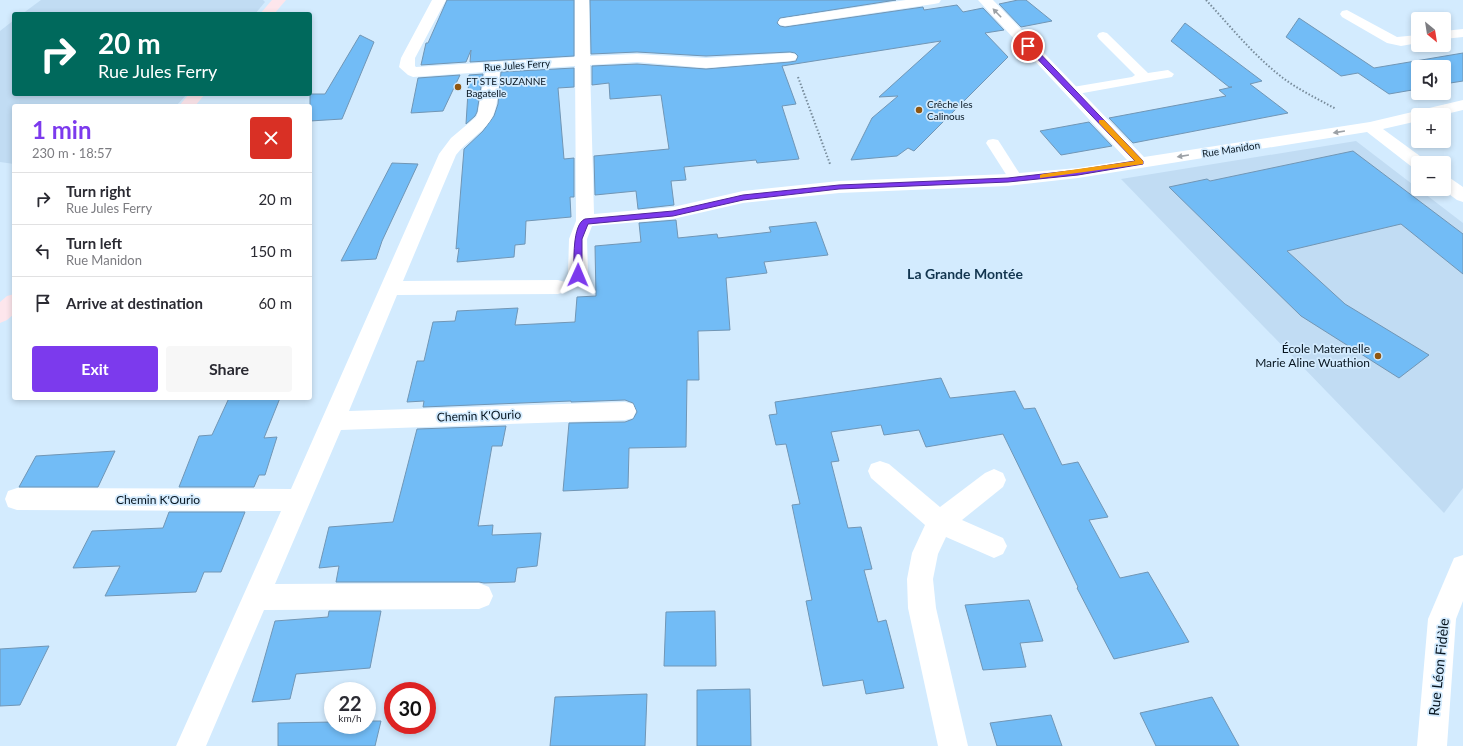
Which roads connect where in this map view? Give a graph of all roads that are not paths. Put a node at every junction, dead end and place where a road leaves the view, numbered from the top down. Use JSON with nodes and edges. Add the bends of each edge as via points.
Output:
{"nodes":[{"id":1,"x":279,"y":0,"type":"edge"},
{"id":2,"x":440,"y":0,"type":"edge"},
{"id":3,"x":582,"y":0,"type":"edge"},
{"id":4,"x":934,"y":0,"type":"edge"},
{"id":5,"x":985,"y":0,"type":"edge"},
{"id":6,"x":269,"y":12,"type":"edge"},
{"id":7,"x":1347,"y":14,"type":"dead end"},
{"id":8,"x":785,"y":22,"type":"dead end"},
{"id":9,"x":1463,"y":33,"type":"edge"},
{"id":10,"x":1451,"y":35,"type":"edge"},
{"id":11,"x":1103,"y":36,"type":"dead end"},
{"id":12,"x":1411,"y":40,"type":"edge"},
{"id":13,"x":790,"y":57,"type":"road end"},
{"id":14,"x":584,"y":61,"type":"junction"},
{"id":15,"x":493,"y":67,"type":"junction"},
{"id":16,"x":1168,"y":74,"type":"dead end"},
{"id":17,"x":1141,"y":78,"type":"junction"},
{"id":18,"x":1072,"y":91,"type":"junction"},
{"id":19,"x":195,"y":96,"type":"edge"},
{"id":20,"x":189,"y":104,"type":"edge"},
{"id":21,"x":1463,"y":105,"type":"edge"},
{"id":22,"x":1451,"y":108,"type":"edge"},
{"id":23,"x":1411,"y":118,"type":"edge"},
{"id":24,"x":1370,"y":127,"type":"junction"},
{"id":25,"x":993,"y":143,"type":"dead end"},
{"id":26,"x":1398,"y":147,"type":"junction"},
{"id":27,"x":1417,"y":156,"type":"edge"},
{"id":28,"x":1411,"y":157,"type":"edge"},
{"id":29,"x":1140,"y":163,"type":"junction"},
{"id":30,"x":1451,"y":172,"type":"edge"},
{"id":31,"x":1463,"y":178,"type":"edge"},
{"id":32,"x":1016,"y":179,"type":"junction"},
{"id":33,"x":1451,"y":187,"type":"edge"},
{"id":34,"x":1463,"y":196,"type":"edge"},
{"id":35,"x":585,"y":221,"type":"junction"},
{"id":36,"x":578,"y":275,"type":"dead end"},
{"id":37,"x":558,"y":287,"type":"dead end"},
{"id":38,"x":390,"y":288,"type":"junction"},
{"id":39,"x":12,"y":303,"type":"edge"},
{"id":40,"x":0,"y":315,"type":"edge"},
{"id":41,"x":625,"y":411,"type":"dead end"},
{"id":42,"x":334,"y":421,"type":"junction"},
{"id":43,"x":880,"y":471,"type":"dead end"},
{"id":44,"x":994,"y":480,"type":"dead end"},
{"id":45,"x":17,"y":499,"type":"dead end"},
{"id":46,"x":299,"y":500,"type":"junction"},
{"id":47,"x":940,"y":522,"type":"junction"},
{"id":48,"x":994,"y":546,"type":"dead end"},
{"id":49,"x":1463,"y":568,"type":"edge"},
{"id":50,"x":478,"y":596,"type":"dead end"},
{"id":51,"x":257,"y":597,"type":"junction"},
{"id":52,"x":191,"y":746,"type":"edge"},
{"id":53,"x":954,"y":746,"type":"edge"},
{"id":54,"x":1432,"y":746,"type":"edge"}],
"edges":[{"from":1,"to":6,"type":"main road"},
{"from":2,"to":15,"type":"street","name":"Rue Jules Ferry","via":[[408,58],[407,67],[413,72],[426,72]]},
{"from":3,"to":14,"type":"street"},
{"from":4,"to":8,"type":"street"},
{"from":18,"to":5,"type":"street","one_way":true},
{"from":7,"to":12,"type":"street","via":[[1392,40]]},
{"from":9,"to":10,"type":"street"},
{"from":11,"to":17,"type":"lane","via":[[1142,72]]},
{"from":13,"to":14,"type":"street","name":"Rue Jules Ferry","via":[[706,63],[654,58]]},
{"from":14,"to":15,"type":"street","name":"Rue Jules Ferry"},
{"from":14,"to":35,"type":"street"},
{"from":15,"to":38,"type":"street","via":[[483,119],[457,142],[448,154]]},
{"from":16,"to":17,"type":"lane"},
{"from":17,"to":18,"type":"lane"},
{"from":18,"to":29,"type":"street"},
{"from":19,"to":20,"type":"main road"},
{"from":21,"to":22,"type":"street"},
{"from":23,"to":24,"type":"street","name":"Rue Manidon"},
{"from":24,"to":26,"type":"street"},
{"from":24,"to":29,"type":"street","name":"Rue Manidon","one_way":true},
{"from":25,"to":32,"type":"lane"},
{"from":26,"to":27,"type":"street"},
{"from":26,"to":28,"type":"street"},
{"from":29,"to":32,"type":"street"},
{"from":30,"to":31,"type":"street"},
{"from":32,"to":35,"type":"street","via":[[839,187],[743,197],[673,213]]},
{"from":33,"to":34,"type":"street"},
{"from":35,"to":36,"type":"street","via":[[578,239]]},
{"from":37,"to":38,"type":"street"},
{"from":38,"to":42,"type":"street"},
{"from":39,"to":40,"type":"main road"},
{"from":41,"to":42,"type":"street","name":"Chemin K'Ourio"},
{"from":42,"to":46,"type":"street"},
{"from":43,"to":47,"type":"street"},
{"from":44,"to":47,"type":"street"},
{"from":45,"to":46,"type":"street","name":"Chemin K'Ourio"},
{"from":46,"to":51,"type":"street"},
{"from":47,"to":48,"type":"street"},
{"from":47,"to":53,"type":"street","via":[[925,553],[920,579],[922,608]]},
{"from":49,"to":54,"type":"street","name":"Rue Léon Fidèle","via":[[1442,619]]},
{"from":50,"to":51,"type":"street"},
{"from":51,"to":52,"type":"street"}]}
